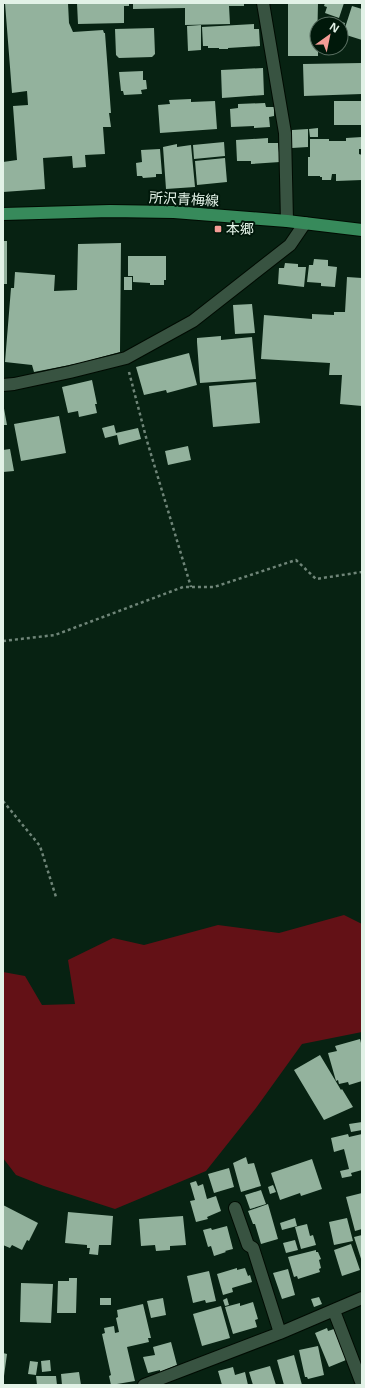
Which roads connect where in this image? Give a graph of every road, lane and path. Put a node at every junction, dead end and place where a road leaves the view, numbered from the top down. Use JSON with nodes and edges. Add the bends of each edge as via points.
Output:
{"nodes":[{"id":1,"x":263,"y":3,"type":"edge"},
{"id":2,"x":3,"y":214,"type":"edge"},
{"id":3,"x":287,"y":221,"type":"junction"},
{"id":4,"x":305,"y":224,"type":"junction"},
{"id":5,"x":362,"y":230,"type":"edge"},
{"id":6,"x":126,"y":358,"type":"junction"},
{"id":7,"x":3,"y":385,"type":"edge"},
{"id":8,"x":362,"y":572,"type":"edge"},
{"id":9,"x":191,"y":587,"type":"junction"},
{"id":10,"x":3,"y":641,"type":"edge"},
{"id":11,"x":3,"y":801,"type":"edge"},
{"id":12,"x":56,"y":897,"type":"dead end"},
{"id":13,"x":235,"y":1208,"type":"dead end"},
{"id":14,"x":362,"y":1298,"type":"edge"},
{"id":15,"x":334,"y":1311,"type":"junction"},
{"id":16,"x":280,"y":1334,"type":"junction"},
{"id":17,"x":362,"y":1384,"type":"edge"},
{"id":18,"x":144,"y":1385,"type":"edge"}],
"edges":[{"from":1,"to":3,"type":"street","via":[[285,133]]},
{"from":2,"to":3,"type":"main road","name":"所沢青梅線","via":[[174,212]]},
{"from":3,"to":4,"type":"main road","name":"所沢青梅線"},
{"from":4,"to":5,"type":"main road","name":"所沢青梅線"},
{"from":4,"to":6,"type":"street","via":[[290,245],[193,321]]},
{"from":6,"to":7,"type":"street"},
{"from":6,"to":9,"type":"path","via":[[146,441]]},
{"from":8,"to":9,"type":"path","via":[[316,579],[296,560],[214,587]]},
{"from":9,"to":10,"type":"path","via":[[183,587],[55,635]]},
{"from":11,"to":12,"type":"path","via":[[40,846]]},
{"from":13,"to":16,"type":"street","via":[[248,1245],[253,1248]]},
{"from":14,"to":15,"type":"street"},
{"from":15,"to":16,"type":"street"},
{"from":15,"to":17,"type":"street"},
{"from":16,"to":18,"type":"street"}]}
